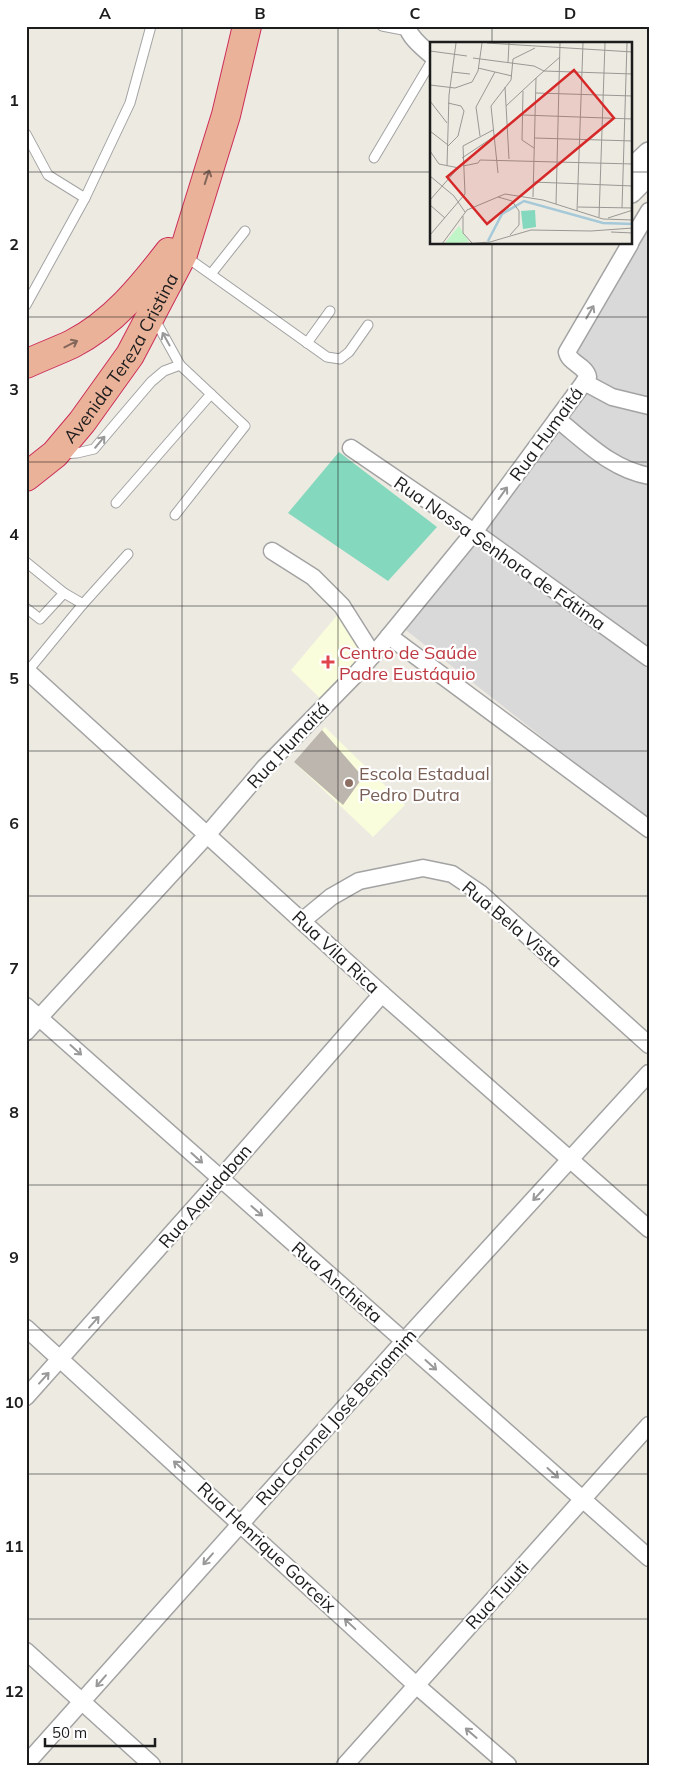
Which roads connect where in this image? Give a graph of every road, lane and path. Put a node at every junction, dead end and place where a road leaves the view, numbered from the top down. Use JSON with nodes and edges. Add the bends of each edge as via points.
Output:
{"nodes":[{"id":1,"x":151,"y":26,"type":"edge"},
{"id":2,"x":247,"y":26,"type":"edge"},
{"id":3,"x":382,"y":26,"type":"edge"},
{"id":4,"x":407,"y":28,"type":"edge"},
{"id":5,"x":430,"y":54,"type":"edge"},
{"id":6,"x":430,"y":64,"type":"edge"},
{"id":7,"x":26,"y":134,"type":"edge"},
{"id":8,"x":649,"y":153,"type":"edge"},
{"id":9,"x":374,"y":158,"type":"dead end"},
{"id":10,"x":632,"y":169,"type":"edge"},
{"id":11,"x":649,"y":174,"type":"edge"},
{"id":12,"x":632,"y":191,"type":"edge"},
{"id":13,"x":85,"y":198,"type":"junction"},
{"id":14,"x":632,"y":199,"type":"edge"},
{"id":15,"x":649,"y":210,"type":"edge"},
{"id":16,"x":192,"y":223,"type":"junction"},
{"id":17,"x":245,"y":231,"type":"dead end"},
{"id":18,"x":632,"y":241,"type":"edge"},
{"id":19,"x":630,"y":245,"type":"edge"},
{"id":20,"x":182,"y":254,"type":"junction"},
{"id":21,"x":211,"y":274,"type":"junction"},
{"id":22,"x":26,"y":305,"type":"edge"},
{"id":23,"x":330,"y":311,"type":"dead end"},
{"id":24,"x":151,"y":313,"type":"junction"},
{"id":25,"x":368,"y":325,"type":"dead end"},
{"id":26,"x":307,"y":343,"type":"junction"},
{"id":27,"x":26,"y":364,"type":"edge"},
{"id":28,"x":180,"y":365,"type":"junction"},
{"id":29,"x":584,"y":382,"type":"junction"},
{"id":30,"x":211,"y":394,"type":"junction"},
{"id":31,"x":649,"y":406,"type":"edge"},
{"id":32,"x":557,"y":419,"type":"junction"},
{"id":33,"x":351,"y":448,"type":"dead end"},
{"id":34,"x":55,"y":454,"type":"junction"},
{"id":35,"x":649,"y":476,"type":"edge"},
{"id":36,"x":26,"y":477,"type":"edge"},
{"id":37,"x":116,"y":503,"type":"dead end"},
{"id":38,"x":175,"y":515,"type":"dead end"},
{"id":39,"x":474,"y":532,"type":"junction"},
{"id":40,"x":272,"y":552,"type":"dead end"},
{"id":41,"x":128,"y":554,"type":"dead end"},
{"id":42,"x":26,"y":562,"type":"edge"},
{"id":43,"x":64,"y":594,"type":"junction"},
{"id":44,"x":83,"y":604,"type":"junction"},
{"id":45,"x":26,"y":608,"type":"edge"},
{"id":46,"x":389,"y":636,"type":"junction"},
{"id":47,"x":372,"y":655,"type":"junction"},
{"id":48,"x":649,"y":658,"type":"edge"},
{"id":49,"x":27,"y":672,"type":"edge"},
{"id":50,"x":649,"y":829,"type":"edge"},
{"id":51,"x":207,"y":835,"type":"junction"},
{"id":52,"x":302,"y":921,"type":"junction"},
{"id":53,"x":382,"y":994,"type":"junction"},
{"id":54,"x":26,"y":1006,"type":"edge"},
{"id":55,"x":39,"y":1018,"type":"junction"},
{"id":56,"x":26,"y":1032,"type":"edge"},
{"id":57,"x":649,"y":1044,"type":"edge"},
{"id":58,"x":649,"y":1073,"type":"edge"},
{"id":59,"x":571,"y":1160,"type":"junction"},
{"id":60,"x":220,"y":1179,"type":"junction"},
{"id":61,"x":649,"y":1228,"type":"edge"},
{"id":62,"x":26,"y":1328,"type":"edge"},
{"id":63,"x":404,"y":1341,"type":"junction"},
{"id":64,"x":61,"y":1358,"type":"junction"},
{"id":65,"x":26,"y":1398,"type":"edge"},
{"id":66,"x":649,"y":1425,"type":"edge"},
{"id":67,"x":583,"y":1499,"type":"junction"},
{"id":68,"x":240,"y":1523,"type":"junction"},
{"id":69,"x":649,"y":1558,"type":"edge"},
{"id":70,"x":26,"y":1651,"type":"edge"},
{"id":71,"x":416,"y":1685,"type":"junction"},
{"id":72,"x":82,"y":1702,"type":"junction"},
{"id":73,"x":26,"y":1764,"type":"edge"},
{"id":74,"x":152,"y":1765,"type":"edge"},
{"id":75,"x":345,"y":1765,"type":"edge"},
{"id":76,"x":508,"y":1765,"type":"edge"}],
"edges":[{"from":1,"to":13,"type":"lane","via":[[130,104]]},
{"from":16,"to":2,"type":"highway","name":"Avenida Tereza Cristina","one_way":true,"via":[[226,116]]},
{"from":3,"to":4,"type":"lane"},
{"from":4,"to":5,"type":"street"},
{"from":6,"to":9,"type":"lane"},
{"from":7,"to":13,"type":"lane","via":[[48,175]]},
{"from":8,"to":10,"type":"street"},
{"from":11,"to":12,"type":"street"},
{"from":13,"to":22,"type":"lane"},
{"from":14,"to":15,"type":"street"},
{"from":15,"to":18,"type":"street"},
{"from":16,"to":20,"type":"highway","name":"Avenida Tereza Cristina"},
{"from":27,"to":16,"type":"highway","one_way":true,"via":[[73,343],[108,320],[146,281]]},
{"from":17,"to":21,"type":"lane"},
{"from":29,"to":19,"type":"street","name":"Rua Humaitá","one_way":true,"via":[[588,375],[567,355]]},
{"from":20,"to":21,"type":"lane"},
{"from":20,"to":24,"type":"highway","name":"Avenida Tereza Cristina"},
{"from":21,"to":26,"type":"lane"},
{"from":23,"to":26,"type":"lane"},
{"from":28,"to":24,"type":"lane","one_way":true},
{"from":24,"to":34,"type":"highway","name":"Avenida Tereza Cristina","via":[[130,355]]},
{"from":25,"to":26,"type":"lane","via":[[340,359],[328,357]]},
{"from":28,"to":30,"type":"lane"},
{"from":34,"to":28,"type":"lane","one_way":true,"via":[[94,449],[151,382],[164,371]]},
{"from":29,"to":31,"type":"street","via":[[612,397]]},
{"from":29,"to":32,"type":"street","name":"Rua Humaitá"},
{"from":30,"to":37,"type":"lane"},
{"from":30,"to":38,"type":"lane","via":[[245,426]]},
{"from":32,"to":35,"type":"street","via":[[612,463]]},
{"from":39,"to":32,"type":"street","name":"Rua Humaitá","one_way":true},
{"from":33,"to":39,"type":"street","name":"Rua Nossa Senhora de Fátima"},
{"from":34,"to":36,"type":"highway","name":"Avenida Tereza Cristina"},
{"from":39,"to":46,"type":"street","name":"Rua Humaitá"},
{"from":39,"to":48,"type":"street","name":"Rua Nossa Senhora de Fátima"},
{"from":40,"to":47,"type":"street","via":[[313,577],[342,606]]},
{"from":41,"to":44,"type":"lane"},
{"from":42,"to":43,"type":"lane"},
{"from":43,"to":44,"type":"lane"},
{"from":43,"to":45,"type":"lane","via":[[40,619]]},
{"from":44,"to":49,"type":"lane"},
{"from":46,"to":47,"type":"street","name":"Rua Humaitá"},
{"from":46,"to":50,"type":"street"},
{"from":47,"to":51,"type":"street","name":"Rua Humaitá","via":[[265,767]]},
{"from":49,"to":51,"type":"street","name":"Rua Vila Rica"},
{"from":51,"to":52,"type":"street","name":"Rua Vila Rica"},
{"from":51,"to":55,"type":"street","name":"Rua Humaitá"},
{"from":52,"to":53,"type":"street","name":"Rua Vila Rica"},
{"from":52,"to":57,"type":"street","name":"Rua Bela Vista","via":[[331,897],[358,881],[423,868],[452,874],[480,893]]},
{"from":53,"to":59,"type":"street","name":"Rua Vila Rica"},
{"from":53,"to":60,"type":"street","name":"Rua Aquidaban"},
{"from":54,"to":55,"type":"street","name":"Rua Anchieta"},
{"from":55,"to":56,"type":"street","name":"Rua Humaitá"},
{"from":55,"to":60,"type":"street","name":"Rua Anchieta","one_way":true},
{"from":58,"to":59,"type":"street","name":"Rua Coronel José Benjamim"},
{"from":59,"to":61,"type":"street","name":"Rua Vila Rica"},
{"from":59,"to":63,"type":"street","name":"Rua Coronel José Benjamim","one_way":true},
{"from":60,"to":63,"type":"street","name":"Rua Anchieta","one_way":true},
{"from":64,"to":60,"type":"street","name":"Rua Aquidaban","one_way":true},
{"from":62,"to":64,"type":"street","name":"Rua Henrique Gorceix"},
{"from":63,"to":67,"type":"street","name":"Rua Anchieta","one_way":true},
{"from":63,"to":68,"type":"street","name":"Rua Coronel José Benjamim"},
{"from":65,"to":64,"type":"street","name":"Rua Aquidaban","one_way":true},
{"from":68,"to":64,"type":"street","name":"Rua Henrique Gorceix","one_way":true},
{"from":66,"to":67,"type":"street","name":"Rua Tuiuti"},
{"from":67,"to":69,"type":"street","name":"Rua Anchieta"},
{"from":67,"to":71,"type":"street","name":"Rua Tuiuti"},
{"from":71,"to":68,"type":"street","name":"Rua Henrique Gorceix","one_way":true},
{"from":68,"to":72,"type":"street","name":"Rua Coronel José Benjamim","one_way":true},
{"from":70,"to":72,"type":"street"},
{"from":71,"to":75,"type":"street","name":"Rua Tuiuti"},
{"from":76,"to":71,"type":"street","name":"Rua Henrique Gorceix","one_way":true},
{"from":72,"to":73,"type":"street","name":"Rua Coronel José Benjamim"},
{"from":72,"to":74,"type":"street"}]}
